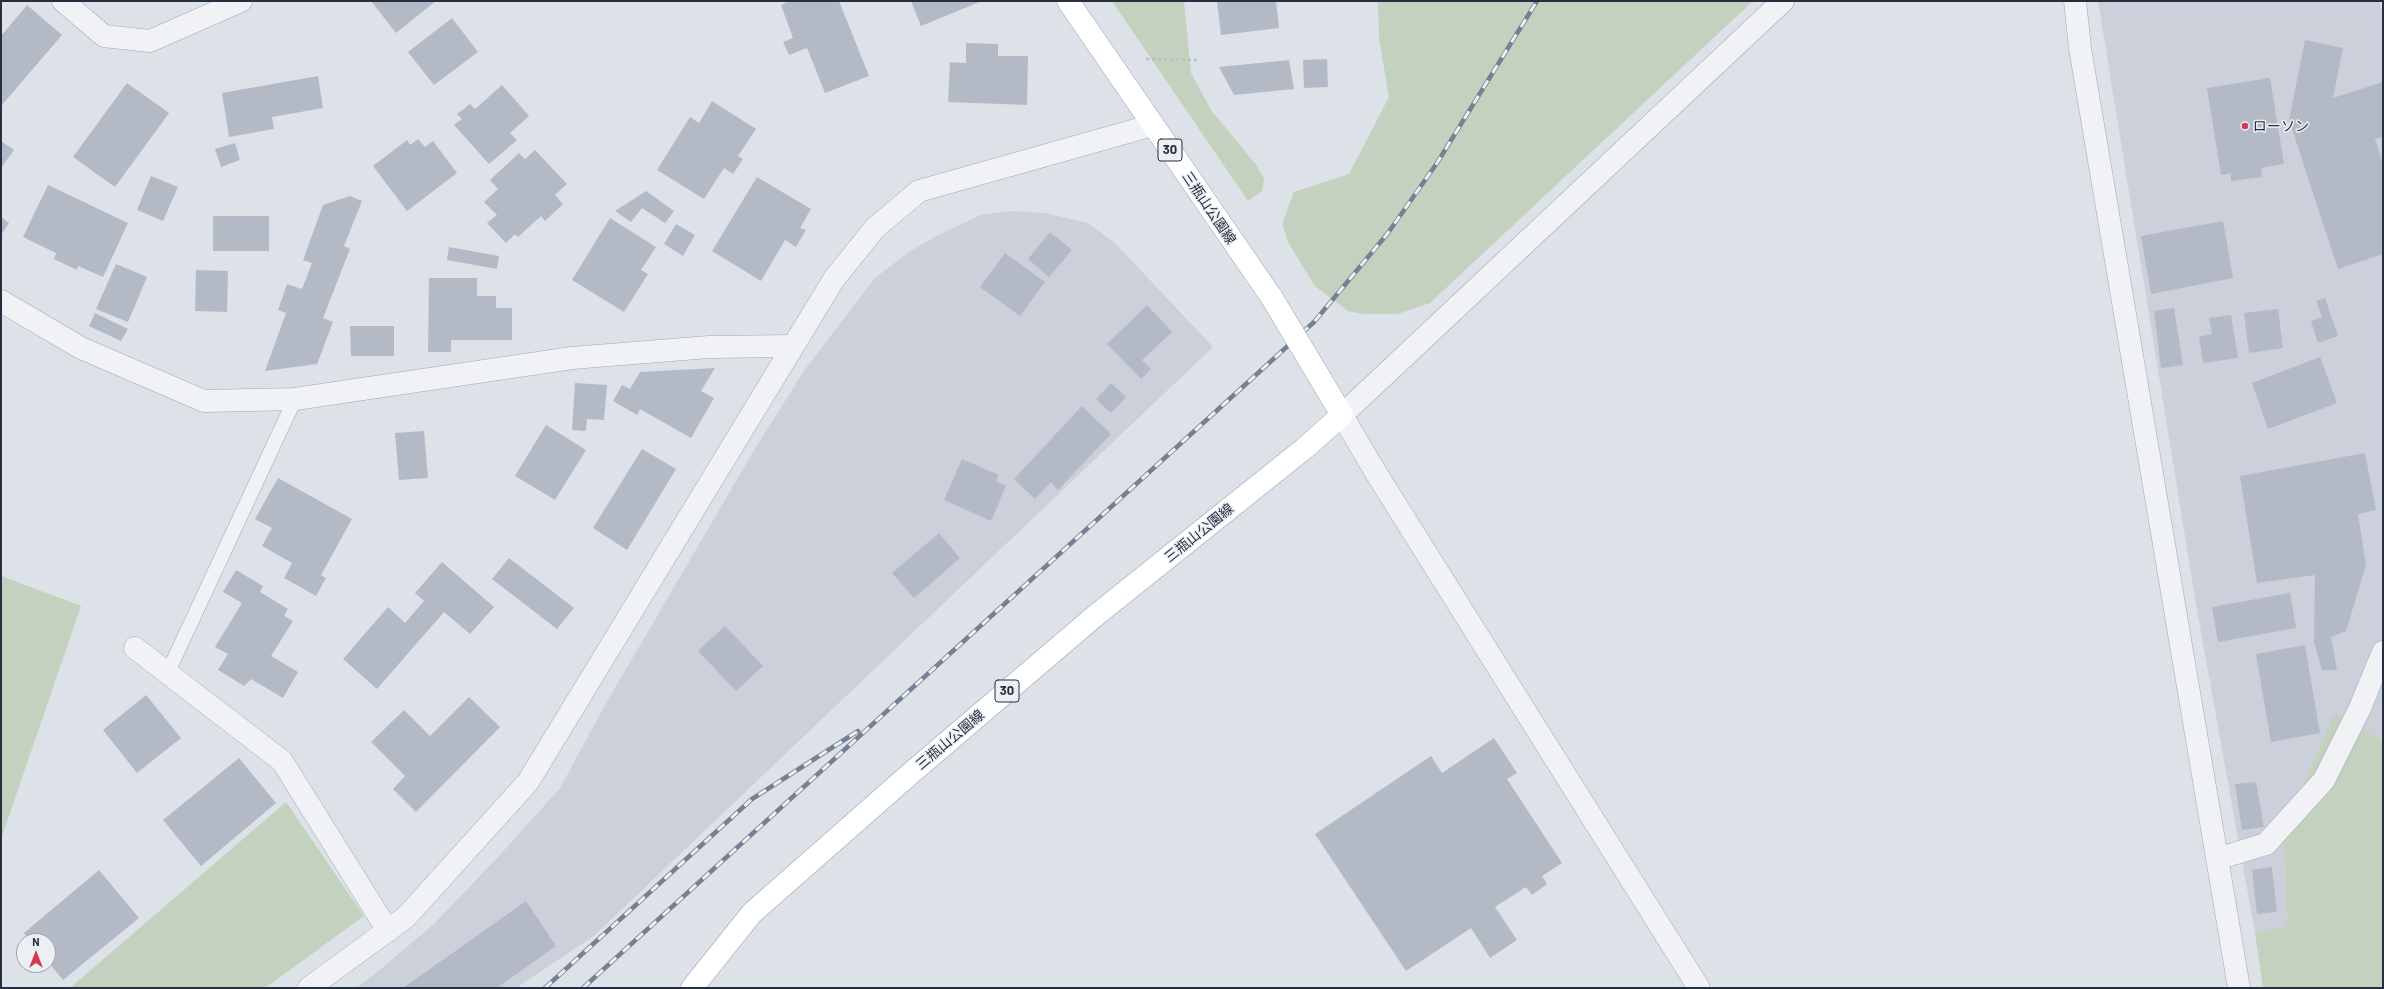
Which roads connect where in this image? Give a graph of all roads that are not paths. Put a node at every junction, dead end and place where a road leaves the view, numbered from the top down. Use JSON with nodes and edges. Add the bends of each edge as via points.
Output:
{"nodes":[{"id":1,"x":63,"y":1,"type":"edge"},
{"id":2,"x":241,"y":1,"type":"edge"},
{"id":3,"x":1068,"y":1,"type":"edge"},
{"id":4,"x":1783,"y":1,"type":"edge"},
{"id":5,"x":2075,"y":1,"type":"edge"},
{"id":6,"x":1153,"y":125,"type":"junction"},
{"id":7,"x":1,"y":301,"type":"edge"},
{"id":8,"x":793,"y":346,"type":"junction"},
{"id":9,"x":295,"y":399,"type":"junction"},
{"id":10,"x":1342,"y":415,"type":"junction"},
{"id":11,"x":135,"y":648,"type":"dead end"},
{"id":12,"x":2383,"y":652,"type":"edge"},
{"id":13,"x":168,"y":672,"type":"junction"},
{"id":14,"x":2217,"y":859,"type":"junction"},
{"id":15,"x":388,"y":930,"type":"junction"},
{"id":16,"x":309,"y":988,"type":"edge"},
{"id":17,"x":692,"y":988,"type":"edge"},
{"id":18,"x":1699,"y":988,"type":"edge"},
{"id":19,"x":2239,"y":988,"type":"edge"}],
"edges":[{"from":1,"to":2,"type":"street","via":[[104,36],[150,41]]},
{"from":3,"to":6,"type":"main road","name":"三瓶山公園線","number":"30"},
{"from":4,"to":10,"type":"street"},
{"from":5,"to":14,"type":"street","via":[[2081,56]]},
{"from":6,"to":8,"type":"street","via":[[919,191],[874,228],[834,279]]},
{"from":6,"to":10,"type":"main road","name":"三瓶山公園線","number":"30","bridge":true,"via":[[1272,298]]},
{"from":7,"to":9,"type":"street","via":[[81,348],[204,401]]},
{"from":8,"to":9,"type":"street","via":[[709,347],[572,358]]},
{"from":8,"to":15,"type":"street","via":[[528,782],[406,917]]},
{"from":9,"to":13,"type":"lane"},
{"from":10,"to":17,"type":"main road","name":"三瓶山公園線","number":"30","via":[[1305,448],[1095,616],[752,913]]},
{"from":10,"to":18,"type":"street"},
{"from":11,"to":13,"type":"street"},
{"from":12,"to":14,"type":"street","via":[[2360,708],[2324,780],[2266,844]]},
{"from":13,"to":15,"type":"street","via":[[282,761]]},
{"from":14,"to":19,"type":"street"},
{"from":15,"to":16,"type":"street"}]}
